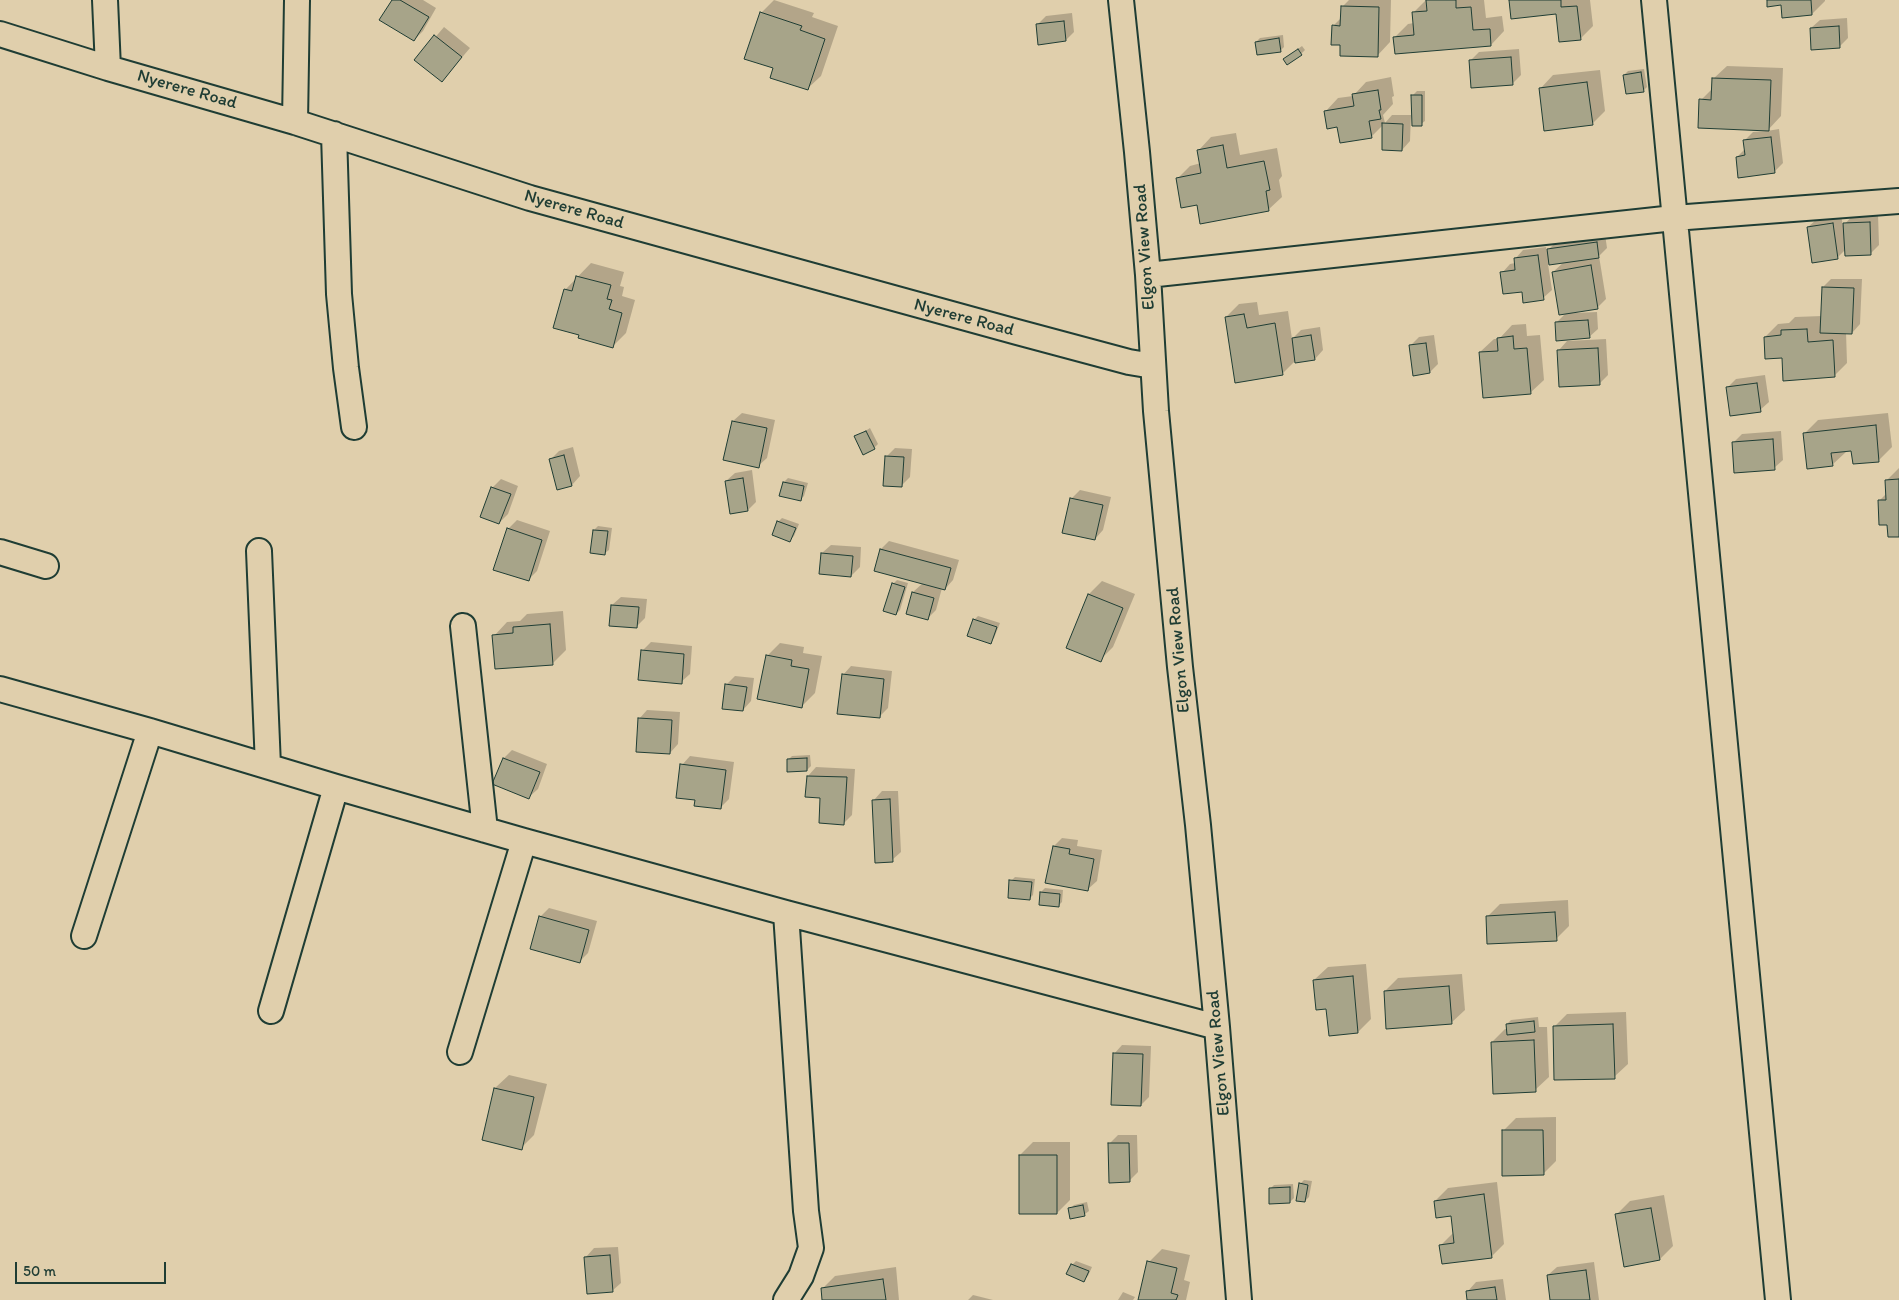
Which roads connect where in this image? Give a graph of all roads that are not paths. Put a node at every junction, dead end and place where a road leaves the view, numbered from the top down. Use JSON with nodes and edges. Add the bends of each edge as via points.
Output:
{"nodes":[{"id":1,"x":105,"y":0,"type":"edge"},
{"id":2,"x":297,"y":0,"type":"edge"},
{"id":3,"x":1121,"y":0,"type":"edge"},
{"id":4,"x":1654,"y":0,"type":"edge"},
{"id":5,"x":0,"y":34,"type":"edge"},
{"id":6,"x":108,"y":68,"type":"junction"},
{"id":7,"x":295,"y":122,"type":"junction"},
{"id":8,"x":334,"y":134,"type":"junction"},
{"id":9,"x":1899,"y":201,"type":"edge"},
{"id":10,"x":1674,"y":218,"type":"junction"},
{"id":11,"x":1148,"y":275,"type":"junction"},
{"id":12,"x":1152,"y":366,"type":"junction"},
{"id":13,"x":354,"y":427,"type":"dead end"},
{"id":14,"x":259,"y":551,"type":"dead end"},
{"id":15,"x":0,"y":552,"type":"edge"},
{"id":16,"x":46,"y":566,"type":"dead end"},
{"id":17,"x":463,"y":626,"type":"dead end"},
{"id":18,"x":0,"y":689,"type":"edge"},
{"id":19,"x":150,"y":730,"type":"junction"},
{"id":20,"x":268,"y":766,"type":"junction"},
{"id":21,"x":336,"y":787,"type":"junction"},
{"id":22,"x":485,"y":830,"type":"junction"},
{"id":23,"x":524,"y":841,"type":"junction"},
{"id":24,"x":786,"y":913,"type":"junction"},
{"id":25,"x":84,"y":936,"type":"dead end"},
{"id":26,"x":271,"y":1011,"type":"dead end"},
{"id":27,"x":1217,"y":1026,"type":"junction"},
{"id":28,"x":460,"y":1052,"type":"dead end"},
{"id":29,"x":786,"y":1300,"type":"edge"},
{"id":30,"x":1239,"y":1300,"type":"edge"},
{"id":31,"x":1778,"y":1300,"type":"edge"}],
"edges":[{"from":1,"to":6,"type":"street"},
{"from":2,"to":7,"type":"street"},
{"from":3,"to":11,"type":"street","name":"Elgon View Road"},
{"from":4,"to":10,"type":"street"},
{"from":5,"to":6,"type":"street","name":"Nyerere Road"},
{"from":6,"to":7,"type":"street","name":"Nyerere Road"},
{"from":7,"to":8,"type":"street","name":"Nyerere Road"},
{"from":8,"to":12,"type":"street","name":"Nyerere Road","via":[[540,201],[1016,332]]},
{"from":8,"to":13,"type":"street","via":[[340,294]]},
{"from":9,"to":10,"type":"street"},
{"from":10,"to":11,"type":"street"},
{"from":10,"to":31,"type":"street"},
{"from":11,"to":12,"type":"street","name":"Elgon View Road"},
{"from":12,"to":27,"type":"street","name":"Elgon View Road"},
{"from":14,"to":20,"type":"street"},
{"from":15,"to":16,"type":"street"},
{"from":17,"to":22,"type":"street"},
{"from":18,"to":19,"type":"street"},
{"from":19,"to":20,"type":"street"},
{"from":19,"to":25,"type":"street"},
{"from":20,"to":21,"type":"street"},
{"from":21,"to":22,"type":"street"},
{"from":21,"to":26,"type":"street"},
{"from":22,"to":23,"type":"street"},
{"from":23,"to":24,"type":"street"},
{"from":23,"to":28,"type":"street"},
{"from":24,"to":27,"type":"street"},
{"from":24,"to":29,"type":"street","via":[[811,1248],[801,1276]]},
{"from":27,"to":30,"type":"street","name":"Elgon View Road"}]}
